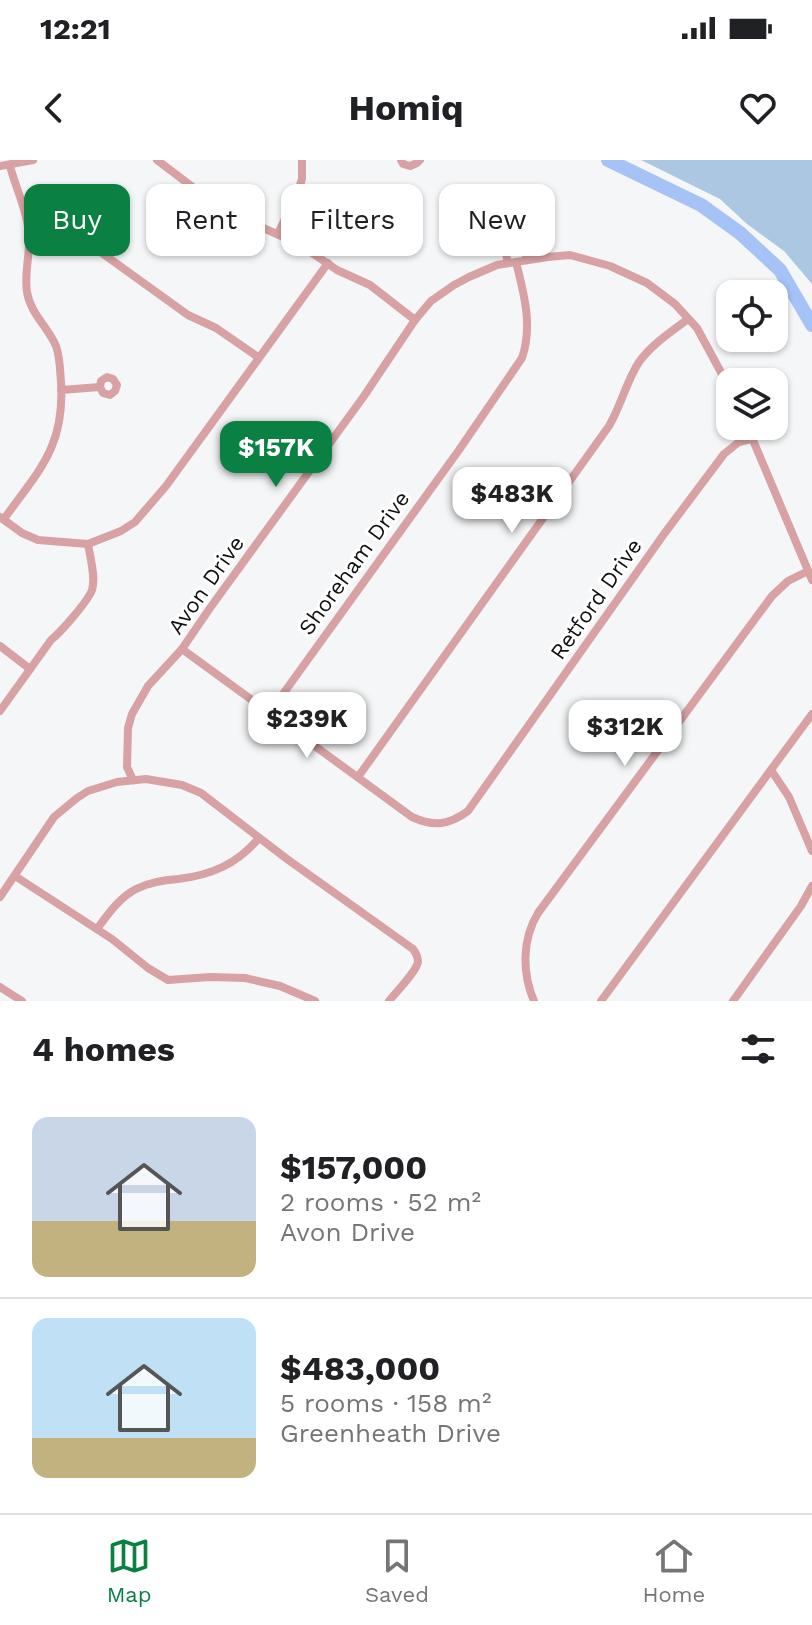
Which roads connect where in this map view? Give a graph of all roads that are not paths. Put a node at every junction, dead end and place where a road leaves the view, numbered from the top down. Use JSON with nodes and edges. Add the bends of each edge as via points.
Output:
{"nodes":[{"id":1,"x":33,"y":160,"type":"edge"},
{"id":2,"x":157,"y":160,"type":"edge"},
{"id":3,"x":302,"y":160,"type":"edge"},
{"id":4,"x":401,"y":160,"type":"edge"},
{"id":5,"x":420,"y":160,"type":"edge"},
{"id":6,"x":0,"y":166,"type":"edge"},
{"id":7,"x":10,"y":166,"type":"junction"},
{"id":8,"x":24,"y":212,"type":"edge"},
{"id":9,"x":278,"y":234,"type":"junction"},
{"id":10,"x":28,"y":256,"type":"edge"},
{"id":11,"x":106,"y":256,"type":"edge"},
{"id":12,"x":527,"y":260,"type":"junction"},
{"id":13,"x":512,"y":262,"type":"junction"},
{"id":14,"x":328,"y":263,"type":"junction"},
{"id":15,"x":688,"y":319,"type":"junction"},
{"id":16,"x":415,"y":320,"type":"junction"},
{"id":17,"x":258,"y":357,"type":"junction"},
{"id":18,"x":719,"y":368,"type":"edge"},
{"id":19,"x":100,"y":387,"type":"dead end"},
{"id":20,"x":61,"y":390,"type":"junction"},
{"id":21,"x":747,"y":440,"type":"edge"},
{"id":22,"x":751,"y":440,"type":"edge"},
{"id":23,"x":2,"y":518,"type":"edge"},
{"id":24,"x":88,"y":544,"type":"junction"},
{"id":25,"x":808,"y":571,"type":"junction"},
{"id":26,"x":812,"y":580,"type":"edge"},
{"id":27,"x":0,"y":646,"type":"edge"},
{"id":28,"x":182,"y":649,"type":"junction"},
{"id":29,"x":30,"y":669,"type":"junction"},
{"id":30,"x":0,"y":711,"type":"edge"},
{"id":31,"x":270,"y":712,"type":"junction"},
{"id":32,"x":812,"y":714,"type":"edge"},
{"id":33,"x":771,"y":770,"type":"junction"},
{"id":34,"x":358,"y":777,"type":"junction"},
{"id":35,"x":133,"y":780,"type":"junction"},
{"id":36,"x":259,"y":838,"type":"junction"},
{"id":37,"x":812,"y":851,"type":"edge"},
{"id":38,"x":15,"y":876,"type":"junction"},
{"id":39,"x":812,"y":886,"type":"edge"},
{"id":40,"x":0,"y":897,"type":"edge"},
{"id":41,"x":97,"y":929,"type":"junction"},
{"id":42,"x":0,"y":987,"type":"edge"},
{"id":43,"x":22,"y":1001,"type":"edge"},
{"id":44,"x":315,"y":1001,"type":"edge"},
{"id":45,"x":389,"y":1001,"type":"edge"},
{"id":46,"x":534,"y":1001,"type":"edge"},
{"id":47,"x":601,"y":1001,"type":"edge"},
{"id":48,"x":733,"y":1001,"type":"edge"}],
"edges":[{"from":1,"to":7,"type":"street"},
{"from":2,"to":9,"type":"street","via":[[223,210]]},
{"from":3,"to":9,"type":"street","via":[[302,179]]},
{"from":4,"to":5,"type":"street","via":[[410,166]]},
{"from":6,"to":7,"type":"street"},
{"from":7,"to":8,"type":"street"},
{"from":9,"to":14,"type":"street"},
{"from":10,"to":20,"type":"street","via":[[30,305],[56,347]]},
{"from":11,"to":17,"type":"street"},
{"from":12,"to":13,"type":"street","name":"Avon Drive"},
{"from":12,"to":13,"type":"street","name":"Shoreham Drive","via":[[516,208],[507,198],[495,207]]},
{"from":12,"to":15,"type":"street","name":"Avon Drive","via":[[570,255],[610,266],[647,283]]},
{"from":13,"to":16,"type":"street","name":"Avon Drive","via":[[454,285]]},
{"from":13,"to":31,"type":"street","name":"Shoreham Drive","via":[[528,322],[522,358]]},
{"from":14,"to":16,"type":"street","via":[[370,285]]},
{"from":14,"to":17,"type":"street"},
{"from":15,"to":18,"type":"street","name":"Avon Drive"},
{"from":15,"to":34,"type":"street","via":[[642,358],[609,426]]},
{"from":16,"to":28,"type":"street","name":"Avon Drive"},
{"from":17,"to":24,"type":"street","via":[[150,507],[121,531]]},
{"from":19,"to":20,"type":"street"},
{"from":20,"to":23,"type":"street","via":[[53,447]]},
{"from":21,"to":34,"type":"street","name":"Retford Drive","via":[[724,454],[468,811],[446,823],[424,823]]},
{"from":22,"to":25,"type":"street"},
{"from":23,"to":24,"type":"street","via":[[38,540]]},
{"from":24,"to":29,"type":"street","via":[[90,594]]},
{"from":25,"to":26,"type":"street"},
{"from":25,"to":46,"type":"street","via":[[772,596],[538,913],[526,951],[527,985]]},
{"from":27,"to":29,"type":"street"},
{"from":28,"to":31,"type":"street"},
{"from":28,"to":35,"type":"street","name":"Avon Drive","via":[[148,686],[132,714],[127,767]]},
{"from":29,"to":30,"type":"street"},
{"from":31,"to":34,"type":"street"},
{"from":32,"to":33,"type":"street"},
{"from":33,"to":37,"type":"street"},
{"from":33,"to":47,"type":"street"},
{"from":35,"to":36,"type":"street","via":[[173,783],[201,793]]},
{"from":35,"to":38,"type":"street","via":[[88,791],[65,807]]},
{"from":36,"to":41,"type":"street","via":[[247,853],[220,869],[133,890]]},
{"from":36,"to":45,"type":"street","via":[[417,955],[414,970]]},
{"from":38,"to":40,"type":"street"},
{"from":38,"to":41,"type":"street"},
{"from":39,"to":48,"type":"street"},
{"from":41,"to":44,"type":"street","via":[[168,980],[245,978]]},
{"from":42,"to":43,"type":"street"}]}
